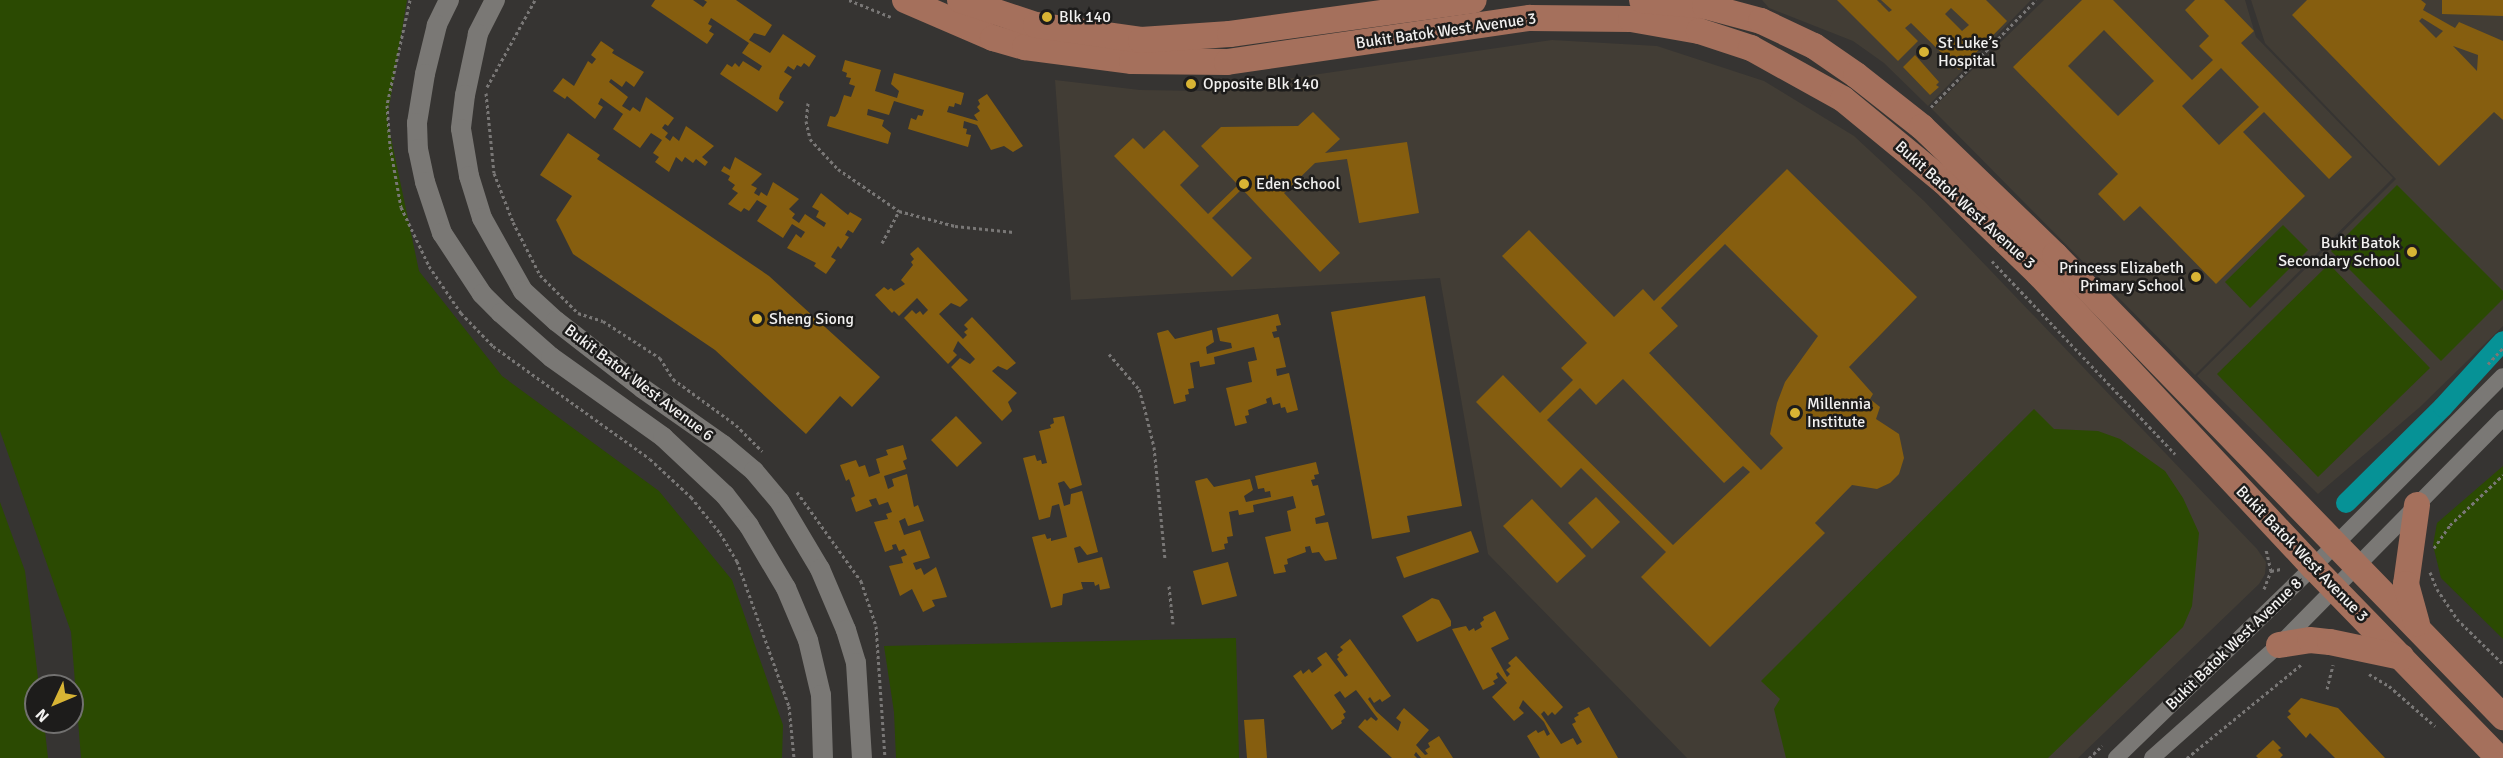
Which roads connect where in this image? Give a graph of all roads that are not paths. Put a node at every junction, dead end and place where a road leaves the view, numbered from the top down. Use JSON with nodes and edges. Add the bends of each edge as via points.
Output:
{"nodes":[{"id":1,"x":448,"y":0,"type":"edge"},
{"id":2,"x":495,"y":0,"type":"edge"},
{"id":3,"x":905,"y":0,"type":"edge"},
{"id":4,"x":960,"y":0,"type":"edge"},
{"id":5,"x":1474,"y":0,"type":"edge"},
{"id":6,"x":1642,"y":0,"type":"edge"},
{"id":7,"x":1706,"y":3,"type":"edge"},
{"id":8,"x":1699,"y":31,"type":"junction"},
{"id":9,"x":2503,"y":376,"type":"edge"},
{"id":10,"x":2503,"y":418,"type":"edge"},
{"id":11,"x":2417,"y":505,"type":"junction"},
{"id":12,"x":2336,"y":543,"type":"junction"},
{"id":13,"x":2356,"y":564,"type":"junction"},
{"id":14,"x":2313,"y":567,"type":"junction"},
{"id":15,"x":2333,"y":588,"type":"junction"},
{"id":16,"x":2418,"y":627,"type":"junction"},
{"id":17,"x":2279,"y":645,"type":"junction"},
{"id":18,"x":2401,"y":657,"type":"junction"},
{"id":19,"x":2503,"y":717,"type":"edge"},
{"id":20,"x":823,"y":758,"type":"edge"},
{"id":21,"x":862,"y":758,"type":"edge"},
{"id":22,"x":2116,"y":758,"type":"edge"},
{"id":23,"x":2152,"y":758,"type":"edge"},
{"id":24,"x":2499,"y":758,"type":"edge"}],
"edges":[{"from":1,"to":20,"type":"street","name":"Bukit Batok West Avenue 6","via":[[437,25],[417,123],[425,182],[442,233],[482,294],[501,313],[551,357],[663,437],[725,495],[749,526],[786,588],[808,640],[821,695]]},
{"from":2,"to":21,"type":"street","name":"Bukit Batok West Avenue 6","via":[[478,34],[461,129],[469,176],[482,218],[523,291],[556,321],[754,471],[780,502],[820,569],[846,630],[856,663]]},
{"from":3,"to":8,"type":"main road","name":"Bukit Batok West Avenue 3","via":[[993,38],[1025,47],[1132,61],[1227,62],[1530,18],[1631,19]]},
{"from":4,"to":5,"type":"main road","name":"Bukit Batok West Avenue 3","via":[[1036,25],[1129,40],[1230,34]]},
{"from":6,"to":7,"type":"main road","name":"Bukit Batok West Avenue 3"},
{"from":7,"to":8,"type":"street"},
{"from":7,"to":12,"type":"main road","name":"Bukit Batok West Avenue 3","via":[[1761,21],[1814,46],[1922,127],[2055,255]]},
{"from":8,"to":14,"type":"main road","name":"Bukit Batok West Avenue 3","via":[[1751,48],[1843,99],[1944,182],[2038,273]]},
{"from":9,"to":12,"type":"street","name":"Bukit Batok West Avenue 8"},
{"from":10,"to":11,"type":"street","name":"Bukit Batok West Avenue 8"},
{"from":11,"to":13,"type":"street","name":"Bukit Batok West Avenue 8"},
{"from":11,"to":16,"type":"main road","via":[[2406,584]]},
{"from":12,"to":13,"type":"main road","name":"Bukit Batok West Avenue 3"},
{"from":12,"to":14,"type":"street","name":"Bukit Batok West Avenue 8"},
{"from":13,"to":15,"type":"street","name":"Bukit Batok West Avenue 8"},
{"from":13,"to":16,"type":"main road","name":"Bukit Batok West Avenue 3"},
{"from":14,"to":15,"type":"main road","name":"Bukit Batok West Avenue 3"},
{"from":14,"to":22,"type":"street","name":"Bukit Batok West Avenue 8"},
{"from":15,"to":17,"type":"street","name":"Bukit Batok West Avenue 8"},
{"from":15,"to":18,"type":"main road","name":"Bukit Batok West Avenue 3"},
{"from":16,"to":19,"type":"main road","name":"Bukit Batok West Avenue 3"},
{"from":17,"to":18,"type":"main road","via":[[2310,640]]},
{"from":17,"to":23,"type":"street","name":"Bukit Batok West Avenue 8"},
{"from":18,"to":24,"type":"main road","name":"Bukit Batok West Avenue 3"}]}
